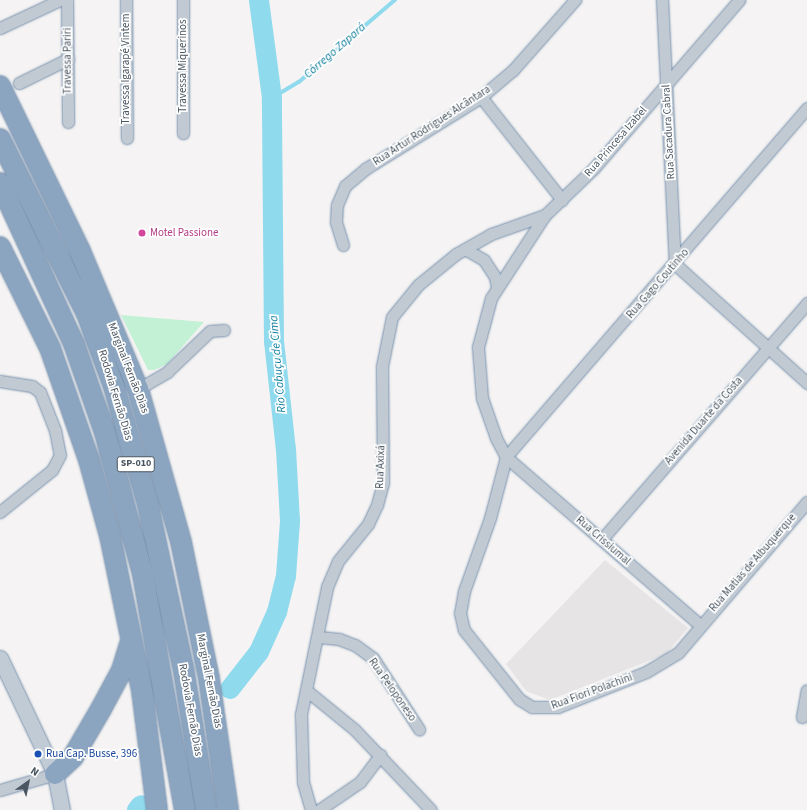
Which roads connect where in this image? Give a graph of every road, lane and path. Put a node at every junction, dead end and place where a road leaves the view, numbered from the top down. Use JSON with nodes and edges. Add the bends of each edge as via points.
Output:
{"nodes":[{"id":1,"x":60,"y":0,"type":"edge"},
{"id":2,"x":67,"y":0,"type":"edge"},
{"id":3,"x":126,"y":0,"type":"edge"},
{"id":4,"x":182,"y":0,"type":"edge"},
{"id":5,"x":575,"y":0,"type":"edge"},
{"id":6,"x":662,"y":0,"type":"edge"},
{"id":7,"x":739,"y":0,"type":"edge"},
{"id":8,"x":0,"y":28,"type":"edge"},
{"id":9,"x":68,"y":59,"type":"junction"},
{"id":10,"x":10,"y":84,"type":"edge"},
{"id":11,"x":666,"y":84,"type":"junction"},
{"id":12,"x":481,"y":97,"type":"junction"},
{"id":13,"x":807,"y":108,"type":"edge"},
{"id":14,"x":68,"y":122,"type":"dead end"},
{"id":15,"x":183,"y":133,"type":"dead end"},
{"id":16,"x":127,"y":138,"type":"dead end"},
{"id":17,"x":0,"y":139,"type":"edge"},
{"id":18,"x":0,"y":183,"type":"edge"},
{"id":19,"x":562,"y":200,"type":"junction"},
{"id":20,"x":545,"y":215,"type":"junction"},
{"id":21,"x":343,"y":245,"type":"dead end"},
{"id":22,"x":0,"y":247,"type":"edge"},
{"id":23,"x":465,"y":249,"type":"junction"},
{"id":24,"x":675,"y":264,"type":"junction"},
{"id":25,"x":497,"y":287,"type":"junction"},
{"id":26,"x":807,"y":303,"type":"edge"},
{"id":27,"x":224,"y":330,"type":"dead end"},
{"id":28,"x":768,"y":347,"type":"junction"},
{"id":29,"x":0,"y":382,"type":"edge"},
{"id":30,"x":807,"y":383,"type":"edge"},
{"id":31,"x":138,"y":389,"type":"junction"},
{"id":32,"x":506,"y":457,"type":"junction"},
{"id":33,"x":807,"y":502,"type":"edge"},
{"id":34,"x":0,"y":512,"type":"edge"},
{"id":35,"x":602,"y":539,"type":"junction"},
{"id":36,"x":700,"y":625,"type":"junction"},
{"id":37,"x":319,"y":637,"type":"junction"},
{"id":38,"x":131,"y":641,"type":"junction"},
{"id":39,"x":0,"y":658,"type":"edge"},
{"id":40,"x":306,"y":690,"type":"junction"},
{"id":41,"x":807,"y":690,"type":"edge"},
{"id":42,"x":802,"y":717,"type":"dead end"},
{"id":43,"x":420,"y":729,"type":"dead end"},
{"id":44,"x":380,"y":755,"type":"junction"},
{"id":45,"x":55,"y":774,"type":"junction"},
{"id":46,"x":0,"y":790,"type":"edge"},
{"id":47,"x":62,"y":810,"type":"edge"},
{"id":48,"x":157,"y":810,"type":"edge"},
{"id":49,"x":184,"y":810,"type":"edge"},
{"id":50,"x":206,"y":810,"type":"edge"},
{"id":51,"x":228,"y":810,"type":"edge"},
{"id":52,"x":311,"y":810,"type":"edge"},
{"id":53,"x":319,"y":810,"type":"edge"},
{"id":54,"x":431,"y":810,"type":"edge"}],
"edges":[{"from":1,"to":8,"type":"street"},
{"from":2,"to":9,"type":"street","name":"Travessa Pariri"},
{"from":3,"to":16,"type":"street","name":"Travessa Igarapé Vintem"},
{"from":4,"to":15,"type":"street","name":"Travessa Miquerinos"},
{"from":5,"to":12,"type":"street","name":"Rua Artur Rodrigues Alcântara","via":[[518,65]]},
{"from":6,"to":11,"type":"street","name":"Rua Sacadura Cabral"},
{"from":7,"to":11,"type":"street","name":"Rua Princesa Izabel"},
{"from":9,"to":10,"type":"street"},
{"from":9,"to":14,"type":"street","name":"Travessa Pariri"},
{"from":10,"to":31,"type":"highway","name":"Marginal Fernão Dias","number":"SP-010"},
{"from":11,"to":19,"type":"street","name":"Rua Princesa Izabel"},
{"from":11,"to":24,"type":"street","name":"Rua Sacadura Cabral"},
{"from":12,"to":19,"type":"street"},
{"from":12,"to":21,"type":"street","name":"Rua Artur Rodrigues Alcântara","via":[[365,169],[345,186],[337,205],[336,222]]},
{"from":13,"to":24,"type":"street","name":"Rua Gago Coutinho"},
{"from":17,"to":50,"type":"highway","name":"Rodovia Fernão Dias","number":"SP-010","via":[[87,314],[114,387],[151,520],[184,672]]},
{"from":18,"to":49,"type":"highway","name":"Rodovia Fernão Dias","number":"SP-010","via":[[74,344],[105,433],[143,575]]},
{"from":19,"to":20,"type":"street","name":"Rua Princesa Izabel"},
{"from":20,"to":23,"type":"street","name":"Rua Axixá","via":[[525,220]]},
{"from":20,"to":25,"type":"street","name":"Rua Princesa Izabel"},
{"from":22,"to":38,"type":"highway","via":[[50,348],[89,460],[110,536]]},
{"from":23,"to":25,"type":"street","via":[[484,260],[493,273]]},
{"from":23,"to":37,"type":"street","name":"Rua Axixá","via":[[440,265],[418,285],[392,317],[382,366],[382,483],[377,505],[368,524],[348,546],[333,572],[324,602]]},
{"from":24,"to":28,"type":"street"},
{"from":24,"to":32,"type":"street","name":"Rua Gago Coutinho"},
{"from":25,"to":32,"type":"street","name":"Rua Princesa Izabel","via":[[480,332],[478,368],[488,418]]},
{"from":26,"to":28,"type":"street","name":"Avenida Duarte da Costa"},
{"from":27,"to":31,"type":"street","via":[[210,331],[167,372]]},
{"from":28,"to":30,"type":"street"},
{"from":28,"to":35,"type":"street","name":"Avenida Duarte da Costa"},
{"from":29,"to":34,"type":"street","via":[[36,388],[45,401],[59,447],[58,463]]},
{"from":31,"to":51,"type":"highway","name":"Marginal Fernão Dias","number":"SP-010","via":[[181,542],[209,679]]},
{"from":32,"to":35,"type":"street","name":"Rua Crissiumal"},
{"from":32,"to":36,"type":"street","name":"Rua Fiori Polachini","via":[[490,518],[464,591],[460,613],[464,630],[479,653],[519,699],[532,707],[558,707],[646,672],[678,653]]},
{"from":33,"to":36,"type":"street","name":"Rua Matias de Albuquerque"},
{"from":35,"to":36,"type":"street","name":"Rua Crissiumal"},
{"from":37,"to":40,"type":"street","name":"Rua Axixá"},
{"from":37,"to":43,"type":"street","name":"Rua Peloponeso","via":[[339,639],[355,645],[373,658]]},
{"from":38,"to":45,"type":"highway","via":[[122,670],[101,709],[72,756]]},
{"from":38,"to":48,"type":"highway","via":[[148,726]]},
{"from":39,"to":45,"type":"street"},
{"from":40,"to":44,"type":"street"},
{"from":40,"to":52,"type":"street","name":"Rua Axixá","via":[[300,740],[303,782]]},
{"from":41,"to":42,"type":"street"},
{"from":44,"to":53,"type":"street","via":[[360,782]]},
{"from":44,"to":54,"type":"street"},
{"from":45,"to":46,"type":"street"},
{"from":45,"to":47,"type":"street"}]}
